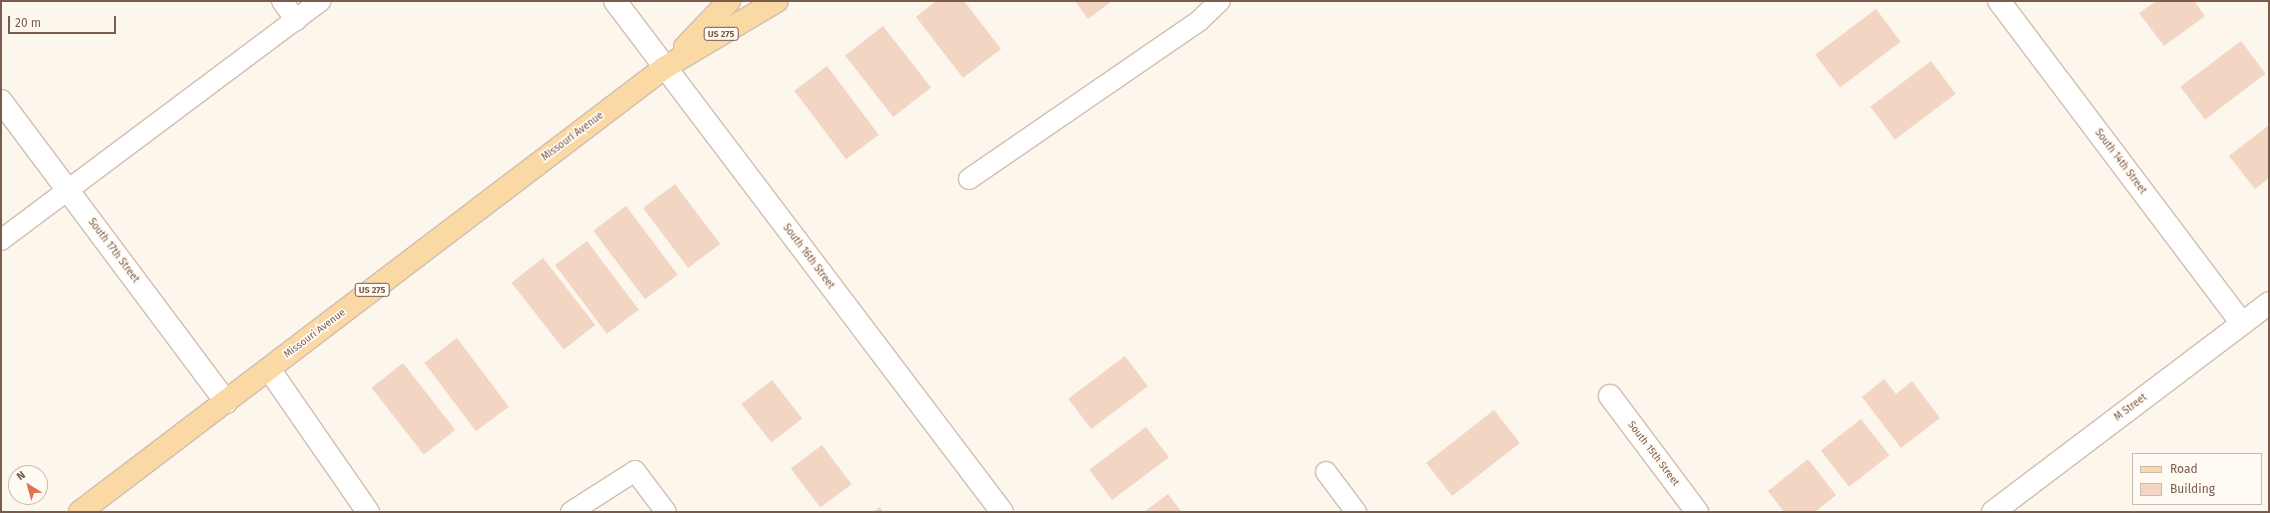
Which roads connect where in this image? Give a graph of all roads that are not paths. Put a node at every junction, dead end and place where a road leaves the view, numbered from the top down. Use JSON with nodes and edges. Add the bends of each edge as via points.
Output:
{"nodes":[{"id":1,"x":282,"y":1,"type":"edge"},
{"id":2,"x":322,"y":1,"type":"edge"},
{"id":3,"x":615,"y":1,"type":"edge"},
{"id":4,"x":729,"y":1,"type":"edge"},
{"id":5,"x":777,"y":1,"type":"edge"},
{"id":6,"x":1220,"y":1,"type":"edge"},
{"id":7,"x":1999,"y":1,"type":"edge"},
{"id":8,"x":296,"y":20,"type":"junction"},
{"id":9,"x":664,"y":68,"type":"junction"},
{"id":10,"x":1,"y":101,"type":"edge"},
{"id":11,"x":970,"y":179,"type":"dead end"},
{"id":12,"x":67,"y":190,"type":"junction"},
{"id":13,"x":1,"y":240,"type":"edge"},
{"id":14,"x":2269,"y":303,"type":"edge"},
{"id":15,"x":2242,"y":324,"type":"junction"},
{"id":16,"x":270,"y":369,"type":"junction"},
{"id":17,"x":1610,"y":396,"type":"dead end"},
{"id":18,"x":226,"y":402,"type":"junction"},
{"id":19,"x":1326,"y":472,"type":"dead end"},
{"id":20,"x":80,"y":512,"type":"edge"},
{"id":21,"x":368,"y":512,"type":"edge"},
{"id":22,"x":571,"y":512,"type":"edge"},
{"id":23,"x":666,"y":512,"type":"edge"},
{"id":24,"x":1002,"y":512,"type":"edge"},
{"id":25,"x":1356,"y":512,"type":"edge"},
{"id":26,"x":1697,"y":512,"type":"edge"},
{"id":27,"x":1993,"y":512,"type":"edge"}],
"edges":[{"from":1,"to":8,"type":"lane"},
{"from":2,"to":8,"type":"lane"},
{"from":3,"to":9,"type":"street","name":"South 16th Street"},
{"from":4,"to":9,"type":"main road","name":"Missouri Avenue","number":"US 275"},
{"from":5,"to":9,"type":"main road","name":"Missouri Avenue","number":"US 275"},
{"from":6,"to":11,"type":"lane","via":[[1200,20]]},
{"from":7,"to":15,"type":"street","name":"South 14th Street"},
{"from":8,"to":12,"type":"lane"},
{"from":9,"to":16,"type":"main road","name":"Missouri Avenue","number":"US 275"},
{"from":9,"to":24,"type":"street","name":"South 16th Street"},
{"from":10,"to":12,"type":"street","name":"South 17th Street"},
{"from":12,"to":13,"type":"lane"},
{"from":12,"to":18,"type":"street","name":"South 17th Street"},
{"from":14,"to":15,"type":"street","name":"M Street"},
{"from":15,"to":27,"type":"street","name":"M Street"},
{"from":16,"to":18,"type":"main road","name":"Missouri Avenue","number":"US 275"},
{"from":16,"to":21,"type":"street"},
{"from":17,"to":26,"type":"street","name":"South 15th Street"},
{"from":18,"to":20,"type":"main road","name":"Missouri Avenue","number":"US 275"},
{"from":19,"to":25,"type":"lane"},
{"from":22,"to":23,"type":"lane","via":[[635,471]]}]}
